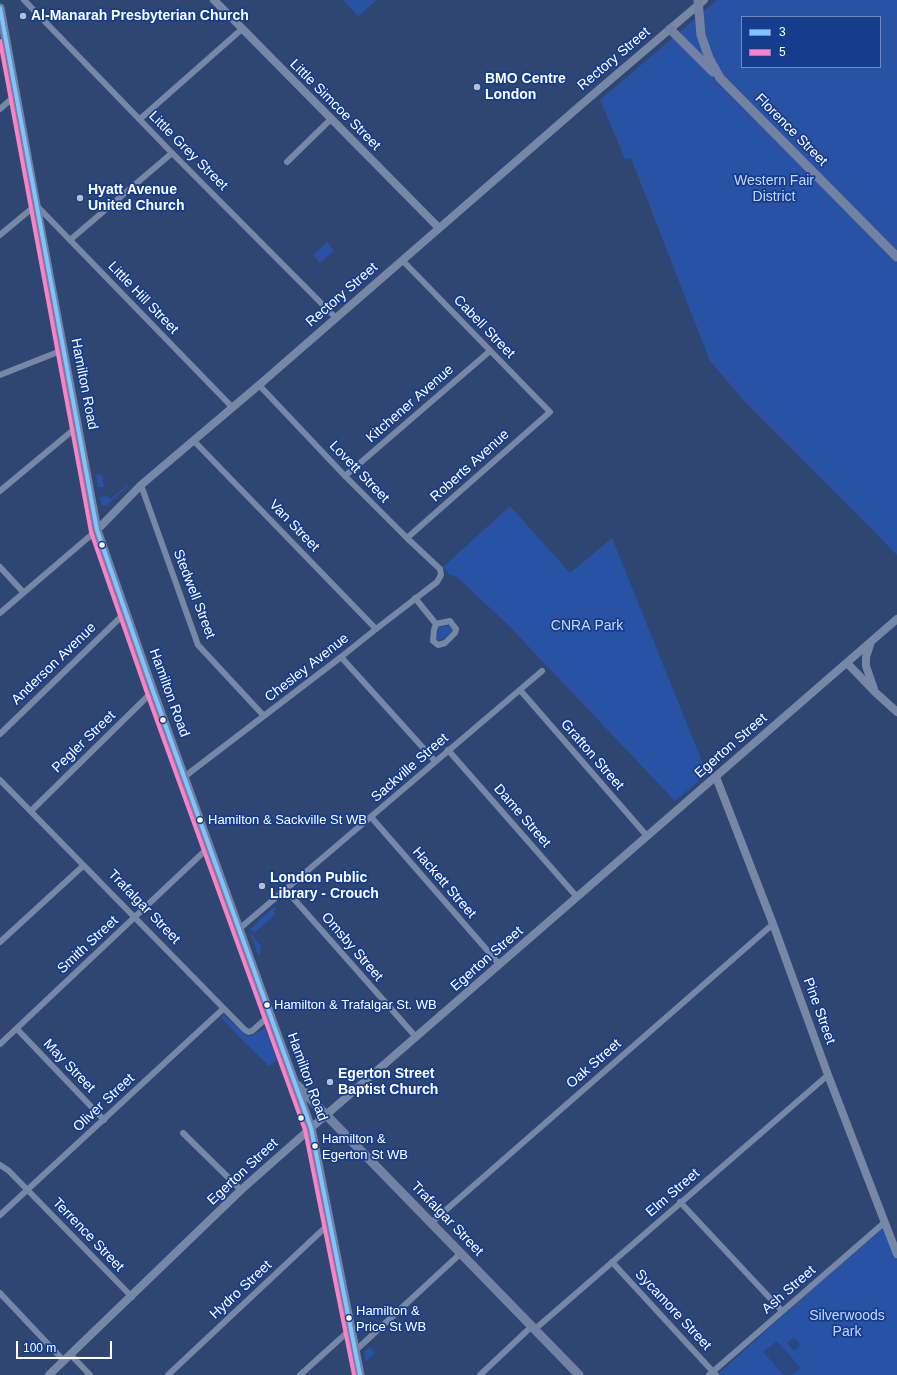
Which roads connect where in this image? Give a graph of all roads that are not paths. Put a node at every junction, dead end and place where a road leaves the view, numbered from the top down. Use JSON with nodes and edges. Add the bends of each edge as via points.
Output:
{"nodes":[{"id":1,"x":24,"y":0,"type":"edge"},
{"id":2,"x":214,"y":0,"type":"edge"},
{"id":3,"x":700,"y":2,"type":"edge"},
{"id":4,"x":0,"y":8,"type":"edge"},
{"id":5,"x":242,"y":29,"type":"junction"},
{"id":6,"x":670,"y":29,"type":"junction"},
{"id":7,"x":720,"y":78,"type":"junction"},
{"id":8,"x":16,"y":95,"type":"junction"},
{"id":9,"x":0,"y":109,"type":"edge"},
{"id":10,"x":140,"y":119,"type":"junction"},
{"id":11,"x":331,"y":119,"type":"junction"},
{"id":12,"x":172,"y":153,"type":"junction"},
{"id":13,"x":287,"y":162,"type":"dead end"},
{"id":14,"x":36,"y":206,"type":"junction"},
{"id":15,"x":439,"y":228,"type":"junction"},
{"id":16,"x":0,"y":235,"type":"edge"},
{"id":17,"x":70,"y":240,"type":"junction"},
{"id":18,"x":897,"y":257,"type":"edge"},
{"id":19,"x":402,"y":260,"type":"junction"},
{"id":20,"x":336,"y":318,"type":"junction"},
{"id":21,"x":63,"y":350,"type":"junction"},
{"id":22,"x":490,"y":350,"type":"junction"},
{"id":23,"x":0,"y":375,"type":"edge"},
{"id":24,"x":259,"y":386,"type":"junction"},
{"id":25,"x":233,"y":408,"type":"junction"},
{"id":26,"x":550,"y":412,"type":"joint"},
{"id":27,"x":78,"y":426,"type":"junction"},
{"id":28,"x":194,"y":441,"type":"junction"},
{"id":29,"x":345,"y":476,"type":"junction"},
{"id":30,"x":141,"y":485,"type":"junction"},
{"id":31,"x":0,"y":491,"type":"edge"},
{"id":32,"x":97,"y":530,"type":"junction"},
{"id":33,"x":407,"y":538,"type":"junction"},
{"id":34,"x":0,"y":567,"type":"edge"},
{"id":35,"x":440,"y":575,"type":"joint"},
{"id":36,"x":23,"y":592,"type":"junction"},
{"id":37,"x":415,"y":598,"type":"junction"},
{"id":38,"x":126,"y":612,"type":"junction"},
{"id":39,"x":0,"y":613,"type":"edge"},
{"id":40,"x":897,"y":620,"type":"edge"},
{"id":41,"x":436,"y":624,"type":"dead end"},
{"id":42,"x":376,"y":629,"type":"junction"},
{"id":43,"x":871,"y":642,"type":"junction"},
{"id":44,"x":341,"y":657,"type":"junction"},
{"id":45,"x":847,"y":663,"type":"junction"},
{"id":46,"x":542,"y":671,"type":"dead end"},
{"id":47,"x":520,"y":690,"type":"junction"},
{"id":48,"x":153,"y":691,"type":"junction"},
{"id":49,"x":875,"y":692,"type":"junction"},
{"id":50,"x":897,"y":712,"type":"edge"},
{"id":51,"x":264,"y":716,"type":"junction"},
{"id":52,"x":0,"y":734,"type":"edge"},
{"id":53,"x":448,"y":750,"type":"junction"},
{"id":54,"x":435,"y":761,"type":"junction"},
{"id":55,"x":716,"y":776,"type":"junction"},
{"id":56,"x":184,"y":777,"type":"junction"},
{"id":57,"x":0,"y":780,"type":"edge"},
{"id":58,"x":31,"y":811,"type":"junction"},
{"id":59,"x":371,"y":817,"type":"junction"},
{"id":60,"x":647,"y":836,"type":"junction"},
{"id":61,"x":210,"y":846,"type":"junction"},
{"id":62,"x":83,"y":866,"type":"junction"},
{"id":63,"x":286,"y":890,"type":"junction"},
{"id":64,"x":577,"y":897,"type":"junction"},
{"id":65,"x":135,"y":917,"type":"junction"},
{"id":66,"x":773,"y":924,"type":"junction"},
{"id":67,"x":239,"y":929,"type":"junction"},
{"id":68,"x":0,"y":942,"type":"edge"},
{"id":69,"x":500,"y":965,"type":"junction"},
{"id":70,"x":224,"y":1009,"type":"junction"},
{"id":71,"x":270,"y":1015,"type":"junction"},
{"id":72,"x":17,"y":1029,"type":"junction"},
{"id":73,"x":416,"y":1037,"type":"junction"},
{"id":74,"x":0,"y":1044,"type":"edge"},
{"id":75,"x":828,"y":1075,"type":"junction"},
{"id":76,"x":295,"y":1083,"type":"junction"},
{"id":77,"x":326,"y":1116,"type":"junction"},
{"id":78,"x":104,"y":1120,"type":"junction"},
{"id":79,"x":311,"y":1128,"type":"junction"},
{"id":80,"x":183,"y":1133,"type":"dead end"},
{"id":81,"x":0,"y":1165,"type":"edge"},
{"id":82,"x":27,"y":1190,"type":"junction"},
{"id":83,"x":242,"y":1190,"type":"junction"},
{"id":84,"x":680,"y":1202,"type":"junction"},
{"id":85,"x":0,"y":1215,"type":"edge"},
{"id":86,"x":431,"y":1222,"type":"junction"},
{"id":87,"x":885,"y":1222,"type":"junction"},
{"id":88,"x":330,"y":1223,"type":"junction"},
{"id":89,"x":460,"y":1254,"type":"junction"},
{"id":90,"x":897,"y":1254,"type":"edge"},
{"id":91,"x":612,"y":1262,"type":"junction"},
{"id":92,"x":0,"y":1293,"type":"edge"},
{"id":93,"x":132,"y":1297,"type":"junction"},
{"id":94,"x":782,"y":1311,"type":"junction"},
{"id":95,"x":533,"y":1328,"type":"junction"},
{"id":96,"x":351,"y":1329,"type":"junction"},
{"id":97,"x":355,"y":1351,"type":"junction"},
{"id":98,"x":71,"y":1354,"type":"junction"},
{"id":99,"x":64,"y":1361,"type":"junction"},
{"id":100,"x":713,"y":1374,"type":"edge"},
{"id":101,"x":49,"y":1375,"type":"edge"},
{"id":102,"x":90,"y":1375,"type":"edge"},
{"id":103,"x":168,"y":1375,"type":"edge"},
{"id":104,"x":300,"y":1375,"type":"edge"},
{"id":105,"x":360,"y":1375,"type":"edge"},
{"id":106,"x":480,"y":1375,"type":"edge"},
{"id":107,"x":578,"y":1375,"type":"edge"}],
"edges":[{"from":1,"to":10,"type":"street","name":"Little Grey Street"},
{"from":2,"to":5,"type":"street","name":"Little Simcoe Street"},
{"from":3,"to":6,"type":"street","name":"Rectory Street"},
{"from":3,"to":7,"type":"main road","name":"Florence Street","via":[[701,35]]},
{"from":4,"to":8,"type":"main road","name":"Hamilton Road"},
{"from":5,"to":10,"type":"street"},
{"from":5,"to":11,"type":"street","name":"Little Simcoe Street"},
{"from":6,"to":7,"type":"main road"},
{"from":6,"to":15,"type":"street","name":"Rectory Street"},
{"from":7,"to":18,"type":"main road","name":"Florence Street"},
{"from":8,"to":9,"type":"street"},
{"from":8,"to":14,"type":"main road","name":"Hamilton Road"},
{"from":10,"to":12,"type":"street","name":"Little Grey Street"},
{"from":11,"to":13,"type":"street"},
{"from":11,"to":15,"type":"street","name":"Little Simcoe Street"},
{"from":12,"to":17,"type":"street"},
{"from":12,"to":20,"type":"street","name":"Little Grey Street"},
{"from":14,"to":16,"type":"street"},
{"from":14,"to":17,"type":"street","name":"Little Hill Street"},
{"from":14,"to":21,"type":"main road","name":"Hamilton Road"},
{"from":15,"to":19,"type":"street","name":"Rectory Street"},
{"from":17,"to":25,"type":"street","name":"Little Hill Street"},
{"from":19,"to":20,"type":"street","name":"Rectory Street"},
{"from":19,"to":22,"type":"street","name":"Cabell Street"},
{"from":20,"to":24,"type":"street","name":"Rectory Street"},
{"from":21,"to":23,"type":"street"},
{"from":21,"to":27,"type":"main road","name":"Hamilton Road"},
{"from":22,"to":26,"type":"street","name":"Cabell Street"},
{"from":22,"to":29,"type":"street","name":"Kitchener Avenue"},
{"from":24,"to":25,"type":"street","name":"Rectory Street"},
{"from":24,"to":29,"type":"street","name":"Lovett Street"},
{"from":25,"to":28,"type":"street","name":"Rectory Street"},
{"from":26,"to":33,"type":"street","name":"Roberts Avenue"},
{"from":27,"to":31,"type":"street"},
{"from":27,"to":32,"type":"main road","name":"Hamilton Road"},
{"from":28,"to":30,"type":"street","name":"Rectory Street"},
{"from":28,"to":42,"type":"street","name":"Van Street"},
{"from":29,"to":33,"type":"street","name":"Lovett Street"},
{"from":30,"to":32,"type":"street","name":"Rectory Street"},
{"from":30,"to":51,"type":"street","name":"Stedwell Street","via":[[198,645]]},
{"from":32,"to":36,"type":"street","name":"Rectory Street"},
{"from":32,"to":38,"type":"main road","name":"Hamilton Road"},
{"from":33,"to":35,"type":"street","name":"Lovett Street","via":[[440,569]]},
{"from":34,"to":36,"type":"street"},
{"from":35,"to":37,"type":"street","name":"Chesley Avenue","via":[[437,582]]},
{"from":36,"to":39,"type":"street","name":"Rectory Street"},
{"from":37,"to":41,"type":"street"},
{"from":37,"to":42,"type":"street","name":"Chesley Avenue"},
{"from":38,"to":48,"type":"main road","name":"Hamilton Road"},
{"from":38,"to":52,"type":"street","name":"Anderson Avenue"},
{"from":40,"to":43,"type":"street","name":"Egerton Street"},
{"from":42,"to":44,"type":"street","name":"Chesley Avenue"},
{"from":43,"to":45,"type":"street","name":"Egerton Street"},
{"from":43,"to":49,"type":"street","via":[[866,666]]},
{"from":44,"to":51,"type":"street","name":"Chesley Avenue"},
{"from":44,"to":54,"type":"street"},
{"from":45,"to":49,"type":"street"},
{"from":45,"to":55,"type":"street","name":"Egerton Street"},
{"from":46,"to":47,"type":"street","name":"Sackville Street"},
{"from":47,"to":53,"type":"street","name":"Sackville Street"},
{"from":47,"to":60,"type":"street","name":"Grafton Street"},
{"from":48,"to":56,"type":"main road","name":"Hamilton Road"},
{"from":48,"to":58,"type":"street","name":"Pegler Street"},
{"from":49,"to":50,"type":"street"},
{"from":51,"to":56,"type":"street","name":"Chesley Avenue"},
{"from":53,"to":54,"type":"street","name":"Sackville Street"},
{"from":53,"to":64,"type":"street","name":"Dame Street"},
{"from":54,"to":59,"type":"street","name":"Sackville Street"},
{"from":55,"to":60,"type":"street","name":"Egerton Street"},
{"from":55,"to":66,"type":"street","name":"Pine Street"},
{"from":56,"to":61,"type":"main road","name":"Hamilton Road"},
{"from":57,"to":58,"type":"street","name":"Trafalgar Street"},
{"from":58,"to":62,"type":"street","name":"Trafalgar Street"},
{"from":59,"to":63,"type":"street","name":"Sackville Street"},
{"from":59,"to":69,"type":"street","name":"Hackett Street"},
{"from":60,"to":64,"type":"street","name":"Egerton Street"},
{"from":61,"to":65,"type":"street","name":"Smith Street"},
{"from":61,"to":67,"type":"main road","name":"Hamilton Road"},
{"from":62,"to":65,"type":"street","name":"Trafalgar Street"},
{"from":62,"to":68,"type":"street"},
{"from":63,"to":67,"type":"street","name":"Sackville Street"},
{"from":63,"to":73,"type":"street","name":"Omsby Street"},
{"from":64,"to":69,"type":"street","name":"Egerton Street"},
{"from":65,"to":70,"type":"street","name":"Trafalgar Street"},
{"from":65,"to":72,"type":"street","name":"Smith Street"},
{"from":66,"to":75,"type":"street","name":"Pine Street"},
{"from":66,"to":86,"type":"street","name":"Oak Street"},
{"from":67,"to":71,"type":"main road","name":"Hamilton Road"},
{"from":69,"to":73,"type":"street","name":"Egerton Street"},
{"from":70,"to":71,"type":"street","name":"Trafalgar Street","via":[[248,1032],[256,1029]]},
{"from":70,"to":78,"type":"street","name":"Oliver Street"},
{"from":71,"to":76,"type":"main road","name":"Hamilton Road"},
{"from":72,"to":74,"type":"street","name":"Smith Street"},
{"from":72,"to":78,"type":"street","name":"May Street"},
{"from":73,"to":77,"type":"street","name":"Egerton Street"},
{"from":75,"to":84,"type":"street","name":"Elm Street"},
{"from":75,"to":87,"type":"street","name":"Pine Street"},
{"from":76,"to":77,"type":"main road","name":"Trafalgar Street"},
{"from":76,"to":79,"type":"main road","name":"Hamilton Road"},
{"from":77,"to":79,"type":"street","name":"Egerton Street"},
{"from":77,"to":86,"type":"main road","name":"Trafalgar Street"},
{"from":78,"to":82,"type":"street","name":"Oliver Street"},
{"from":79,"to":83,"type":"street","name":"Egerton Street"},
{"from":79,"to":88,"type":"main road","name":"Hamilton Road"},
{"from":80,"to":83,"type":"street"},
{"from":81,"to":82,"type":"street","name":"Terrence Street"},
{"from":82,"to":85,"type":"street","name":"Oliver Street"},
{"from":82,"to":93,"type":"street","name":"Terrence Street"},
{"from":83,"to":93,"type":"street","name":"Egerton Street"},
{"from":84,"to":91,"type":"street","name":"Elm Street"},
{"from":84,"to":94,"type":"street"},
{"from":86,"to":89,"type":"main road","name":"Trafalgar Street"},
{"from":87,"to":90,"type":"street","name":"Pine Street"},
{"from":87,"to":94,"type":"street","name":"Ash Street"},
{"from":88,"to":96,"type":"main road","name":"Hamilton Road"},
{"from":88,"to":103,"type":"street","name":"Hydro Street"},
{"from":89,"to":95,"type":"main road","name":"Trafalgar Street"},
{"from":89,"to":97,"type":"street"},
{"from":91,"to":95,"type":"street","name":"Elm Street"},
{"from":91,"to":100,"type":"street","name":"Sycamore Street"},
{"from":92,"to":99,"type":"street"},
{"from":93,"to":98,"type":"street","name":"Egerton Street"},
{"from":94,"to":100,"type":"street","name":"Ash Street"},
{"from":95,"to":106,"type":"street","name":"Elm Street"},
{"from":95,"to":107,"type":"main road","name":"Trafalgar Street"},
{"from":96,"to":97,"type":"main road","name":"Hamilton Road"},
{"from":96,"to":104,"type":"street"},
{"from":97,"to":105,"type":"main road","name":"Hamilton Road"},
{"from":98,"to":99,"type":"street","name":"Egerton Street"},
{"from":98,"to":102,"type":"street"},
{"from":99,"to":101,"type":"street","name":"Egerton Street"}]}
